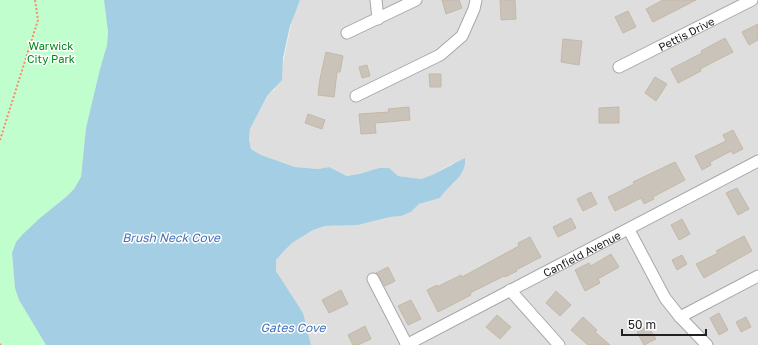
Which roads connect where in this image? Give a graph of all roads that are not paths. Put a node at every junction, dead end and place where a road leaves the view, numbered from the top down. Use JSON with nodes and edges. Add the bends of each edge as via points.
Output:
{"nodes":[{"id":1,"x":376,"y":0,"type":"edge"},
{"id":2,"x":416,"y":0,"type":"edge"},
{"id":3,"x":476,"y":0,"type":"edge"},
{"id":4,"x":752,"y":0,"type":"edge"},
{"id":5,"x":378,"y":19,"type":"junction"},
{"id":6,"x":347,"y":33,"type":"dead end"},
{"id":7,"x":620,"y":67,"type":"dead end"},
{"id":8,"x":356,"y":96,"type":"dead end"},
{"id":9,"x":758,"y":161,"type":"edge"},
{"id":10,"x":629,"y":230,"type":"junction"},
{"id":11,"x":758,"y":276,"type":"edge"},
{"id":12,"x":373,"y":279,"type":"dead end"},
{"id":13,"x":510,"y":290,"type":"junction"},
{"id":14,"x":680,"y":317,"type":"junction"},
{"id":15,"x":407,"y":345,"type":"edge"},
{"id":16,"x":559,"y":345,"type":"edge"},
{"id":17,"x":707,"y":345,"type":"edge"}],
"edges":[{"from":1,"to":5,"type":"street"},
{"from":2,"to":5,"type":"street"},
{"from":3,"to":8,"type":"street","via":[[462,36],[440,55]]},
{"from":4,"to":7,"type":"street","name":"Pettis Drive"},
{"from":5,"to":6,"type":"street"},
{"from":9,"to":10,"type":"street","name":"Canfield Avenue"},
{"from":10,"to":13,"type":"street","name":"Canfield Avenue"},
{"from":10,"to":14,"type":"street","via":[[665,298]]},
{"from":11,"to":14,"type":"street"},
{"from":12,"to":15,"type":"street"},
{"from":13,"to":15,"type":"street","name":"Canfield Avenue"},
{"from":13,"to":16,"type":"street"},
{"from":14,"to":17,"type":"street"}]}
